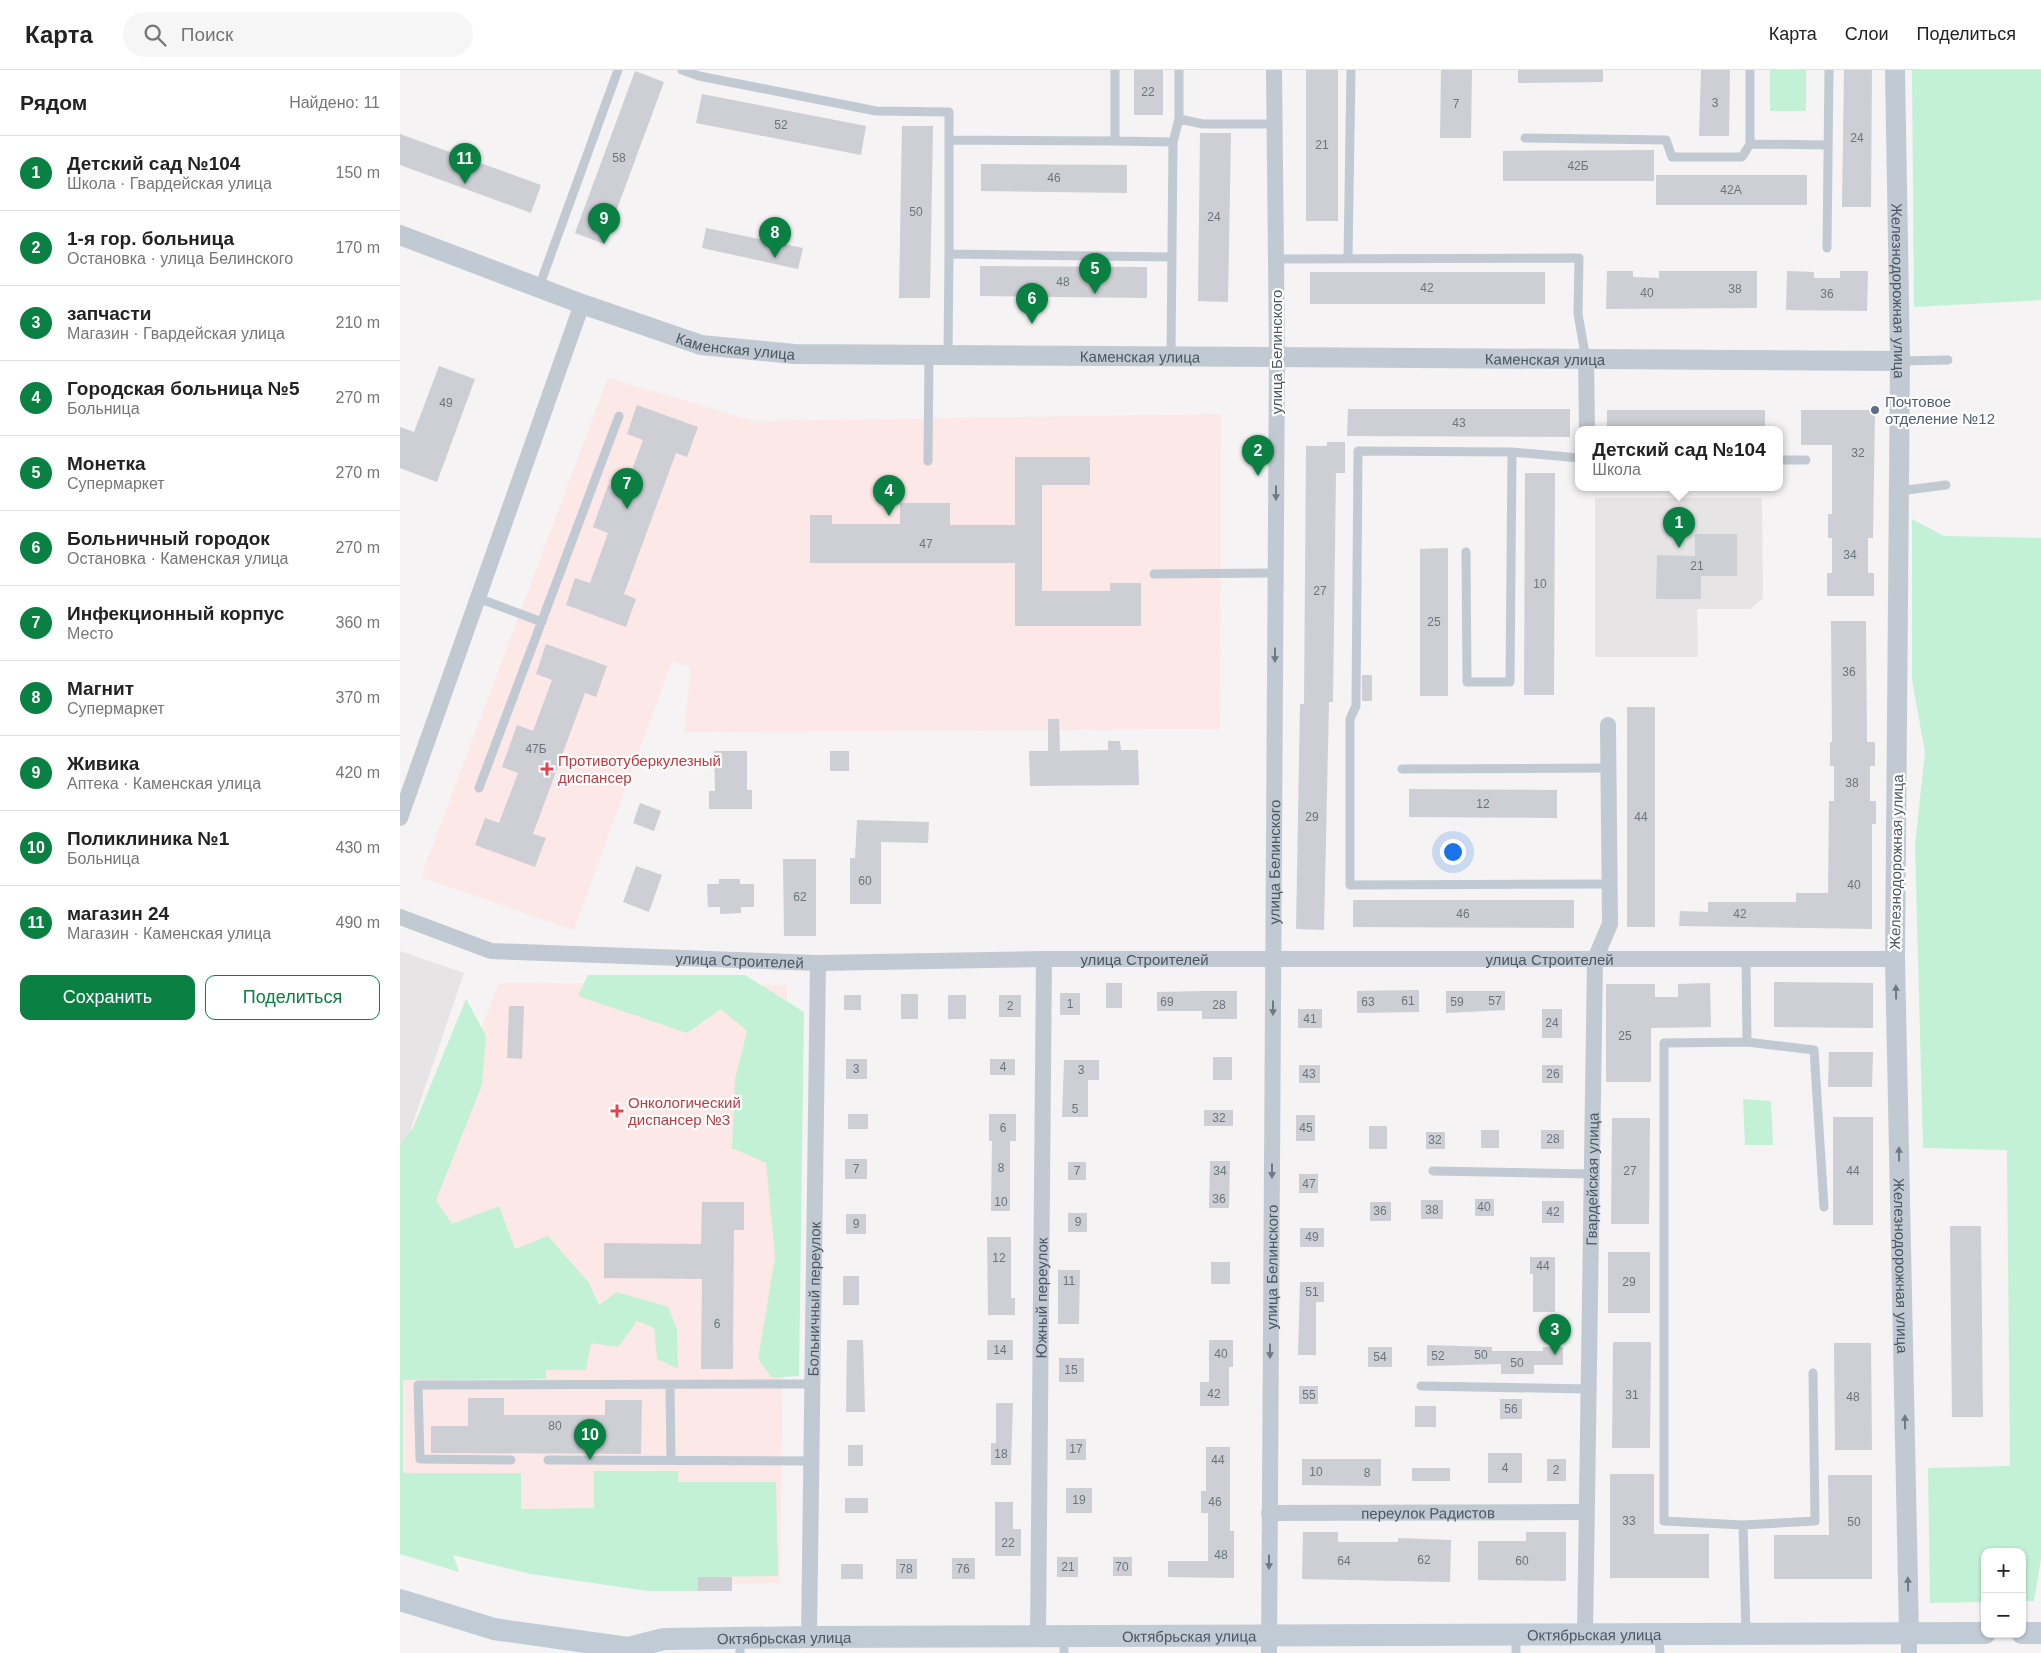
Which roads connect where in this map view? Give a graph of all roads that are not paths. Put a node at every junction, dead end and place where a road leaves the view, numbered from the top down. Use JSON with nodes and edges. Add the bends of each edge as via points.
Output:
{"nodes":[{"id":1,"x":618,"y":70,"type":"edge"},
{"id":2,"x":682,"y":70,"type":"edge"},
{"id":3,"x":1115,"y":70,"type":"edge"},
{"id":4,"x":1179,"y":70,"type":"edge"},
{"id":5,"x":1274,"y":70,"type":"edge"},
{"id":6,"x":1351,"y":70,"type":"edge"},
{"id":7,"x":1750,"y":70,"type":"edge"},
{"id":8,"x":1829,"y":70,"type":"edge"},
{"id":9,"x":1894,"y":70,"type":"edge"},
{"id":10,"x":1179,"y":118,"type":"junction"},
{"id":11,"x":1274,"y":124,"type":"junction"},
{"id":12,"x":1525,"y":138,"type":"dead end"},
{"id":13,"x":949,"y":140,"type":"junction"},
{"id":14,"x":1115,"y":141,"type":"junction"},
{"id":15,"x":1173,"y":142,"type":"junction"},
{"id":16,"x":1750,"y":144,"type":"junction"},
{"id":17,"x":1828,"y":145,"type":"junction"},
{"id":18,"x":400,"y":234,"type":"edge"},
{"id":19,"x":1827,"y":248,"type":"dead end"},
{"id":20,"x":949,"y":254,"type":"junction"},
{"id":21,"x":1172,"y":257,"type":"junction"},
{"id":22,"x":1276,"y":259,"type":"junction"},
{"id":23,"x":1348,"y":259,"type":"junction"},
{"id":24,"x":539,"y":287,"type":"junction"},
{"id":25,"x":582,"y":304,"type":"junction"},
{"id":26,"x":938,"y":355,"type":"junction"},
{"id":27,"x":1171,"y":356,"type":"junction"},
{"id":28,"x":1277,"y":356,"type":"junction"},
{"id":29,"x":1586,"y":359,"type":"junction"},
{"id":30,"x":1948,"y":360,"type":"dead end"},
{"id":31,"x":1900,"y":361,"type":"junction"},
{"id":32,"x":619,"y":416,"type":"dead end"},
{"id":33,"x":1587,"y":426,"type":"edge"},
{"id":34,"x":1512,"y":452,"type":"junction"},
{"id":35,"x":1575,"y":458,"type":"edge"},
{"id":36,"x":1783,"y":460,"type":"edge"},
{"id":37,"x":1806,"y":460,"type":"dead end"},
{"id":38,"x":928,"y":461,"type":"dead end"},
{"id":39,"x":1946,"y":485,"type":"dead end"},
{"id":40,"x":1899,"y":492,"type":"junction"},
{"id":41,"x":1466,"y":552,"type":"dead end"},
{"id":42,"x":1154,"y":574,"type":"dead end"},
{"id":43,"x":1275,"y":574,"type":"junction"},
{"id":44,"x":478,"y":598,"type":"junction"},
{"id":45,"x":542,"y":622,"type":"junction"},
{"id":46,"x":1608,"y":725,"type":"dead end"},
{"id":47,"x":1608,"y":768,"type":"junction"},
{"id":48,"x":1402,"y":769,"type":"dead end"},
{"id":49,"x":479,"y":788,"type":"dead end"},
{"id":50,"x":400,"y":818,"type":"edge"},
{"id":51,"x":1609,"y":884,"type":"junction"},
{"id":52,"x":400,"y":917,"type":"edge"},
{"id":53,"x":1044,"y":959,"type":"junction"},
{"id":54,"x":1595,"y":959,"type":"junction"},
{"id":55,"x":1746,"y":959,"type":"junction"},
{"id":56,"x":1895,"y":959,"type":"junction"},
{"id":57,"x":1273,"y":960,"type":"junction"},
{"id":58,"x":818,"y":963,"type":"junction"},
{"id":59,"x":1746,"y":1042,"type":"junction"},
{"id":60,"x":1433,"y":1171,"type":"dead end"},
{"id":61,"x":1592,"y":1174,"type":"junction"},
{"id":62,"x":1824,"y":1207,"type":"dead end"},
{"id":63,"x":1813,"y":1373,"type":"dead end"},
{"id":64,"x":811,"y":1384,"type":"junction"},
{"id":65,"x":670,"y":1385,"type":"junction"},
{"id":66,"x":1421,"y":1386,"type":"dead end"},
{"id":67,"x":1589,"y":1389,"type":"junction"},
{"id":68,"x":511,"y":1460,"type":"dead end"},
{"id":69,"x":548,"y":1460,"type":"dead end"},
{"id":70,"x":671,"y":1460,"type":"junction"},
{"id":71,"x":810,"y":1461,"type":"junction"},
{"id":72,"x":1587,"y":1512,"type":"junction"},
{"id":73,"x":1269,"y":1513,"type":"junction"},
{"id":74,"x":1744,"y":1525,"type":"junction"},
{"id":75,"x":400,"y":1600,"type":"edge"},
{"id":76,"x":2026,"y":1633,"type":"edge"},
{"id":77,"x":1746,"y":1634,"type":"junction"},
{"id":78,"x":1981,"y":1634,"type":"edge"},
{"id":79,"x":2041,"y":1634,"type":"edge"},
{"id":80,"x":1585,"y":1635,"type":"junction"},
{"id":81,"x":809,"y":1637,"type":"junction"},
{"id":82,"x":1038,"y":1637,"type":"junction"},
{"id":83,"x":1909,"y":1643,"type":"edge"},
{"id":84,"x":1268,"y":1644,"type":"edge"},
{"id":85,"x":1516,"y":1644,"type":"edge"},
{"id":86,"x":1660,"y":1644,"type":"edge"},
{"id":87,"x":740,"y":1645,"type":"edge"},
{"id":88,"x":1064,"y":1645,"type":"edge"},
{"id":89,"x":628,"y":1650,"type":"edge"}],
"edges":[{"from":1,"to":24,"type":"lane"},
{"from":2,"to":13,"type":"lane","via":[[876,111],[949,112]]},
{"from":3,"to":14,"type":"lane"},
{"from":4,"to":10,"type":"lane"},
{"from":5,"to":11,"type":"street","name":"улица Белинского"},
{"from":6,"to":23,"type":"lane"},
{"from":7,"to":16,"type":"lane"},
{"from":8,"to":17,"type":"lane"},
{"from":9,"to":31,"type":"street","name":"Железнодорожная улица"},
{"from":10,"to":11,"type":"lane","via":[[1203,124]]},
{"from":10,"to":15,"type":"lane"},
{"from":11,"to":22,"type":"street","name":"улица Белинского"},
{"from":12,"to":16,"type":"lane","via":[[1666,140],[1672,157],[1742,157]]},
{"from":13,"to":14,"type":"lane"},
{"from":13,"to":20,"type":"lane"},
{"from":14,"to":15,"type":"lane"},
{"from":15,"to":21,"type":"lane"},
{"from":16,"to":17,"type":"lane"},
{"from":17,"to":19,"type":"lane"},
{"from":18,"to":24,"type":"street","name":"Каменская улица"},
{"from":20,"to":21,"type":"lane"},
{"from":20,"to":26,"type":"lane"},
{"from":21,"to":27,"type":"lane"},
{"from":22,"to":23,"type":"lane"},
{"from":22,"to":28,"type":"street","name":"улица Белинского"},
{"from":23,"to":29,"type":"lane","via":[[1579,258],[1578,314]]},
{"from":24,"to":25,"type":"street","name":"Каменская улица"},
{"from":25,"to":26,"type":"street","name":"Каменская улица","via":[[701,346],[794,354]]},
{"from":25,"to":44,"type":"street"},
{"from":26,"to":27,"type":"street","name":"Каменская улица"},
{"from":26,"to":38,"type":"lane"},
{"from":27,"to":28,"type":"street","name":"Каменская улица"},
{"from":28,"to":29,"type":"street","name":"Каменская улица"},
{"from":28,"to":43,"type":"street","name":"улица Белинского","one_way":true},
{"from":29,"to":31,"type":"street","name":"Каменская улица"},
{"from":29,"to":33,"type":"street"},
{"from":30,"to":31,"type":"lane"},
{"from":31,"to":40,"type":"street","name":"Железнодорожная улица"},
{"from":32,"to":45,"type":"lane"},
{"from":34,"to":35,"type":"lane"},
{"from":34,"to":41,"type":"lane","via":[[1510,682],[1467,682]]},
{"from":34,"to":51,"type":"lane","via":[[1358,451],[1356,706],[1350,719],[1350,885]]},
{"from":36,"to":37,"type":"lane"},
{"from":39,"to":40,"type":"lane"},
{"from":40,"to":56,"type":"street","name":"Железнодорожная улица"},
{"from":42,"to":43,"type":"lane"},
{"from":43,"to":57,"type":"street","name":"улица Белинского","one_way":true},
{"from":44,"to":45,"type":"lane"},
{"from":44,"to":50,"type":"street"},
{"from":45,"to":49,"type":"lane"},
{"from":46,"to":47,"type":"street","name":"Гвардейская улица"},
{"from":47,"to":48,"type":"lane"},
{"from":47,"to":51,"type":"street","name":"Гвардейская улица"},
{"from":51,"to":54,"type":"street","name":"Гвардейская улица","via":[[1610,924]]},
{"from":52,"to":58,"type":"street","name":"улица Строителей","via":[[491,951]]},
{"from":53,"to":57,"type":"street","name":"улица Строителей"},
{"from":53,"to":58,"type":"street","name":"улица Строителей"},
{"from":53,"to":82,"type":"street","name":"Южный переулок"},
{"from":54,"to":55,"type":"street","name":"улица Строителей"},
{"from":54,"to":57,"type":"street","name":"улица Строителей"},
{"from":54,"to":61,"type":"street","name":"Гвардейская улица"},
{"from":55,"to":56,"type":"street","name":"улица Строителей"},
{"from":55,"to":59,"type":"lane"},
{"from":83,"to":56,"type":"street","name":"Железнодорожная улица","one_way":true},
{"from":57,"to":73,"type":"street","name":"улица Белинского","one_way":true},
{"from":58,"to":64,"type":"street","name":"Больничный переулок"},
{"from":59,"to":62,"type":"lane","via":[[1814,1050]]},
{"from":59,"to":74,"type":"lane","via":[[1664,1043],[1664,1521]]},
{"from":60,"to":61,"type":"lane"},
{"from":61,"to":67,"type":"street","name":"Гвардейская улица"},
{"from":63,"to":74,"type":"lane","via":[[1815,1521]]},
{"from":64,"to":65,"type":"lane"},
{"from":64,"to":71,"type":"street","name":"Больничный переулок"},
{"from":65,"to":68,"type":"lane","via":[[418,1385],[420,1459]]},
{"from":65,"to":70,"type":"lane"},
{"from":66,"to":67,"type":"lane"},
{"from":67,"to":72,"type":"street","name":"Гвардейская улица"},
{"from":69,"to":70,"type":"lane"},
{"from":70,"to":71,"type":"lane"},
{"from":71,"to":81,"type":"street","name":"Больничный переулок"},
{"from":72,"to":73,"type":"street","name":"переулок Радистов"},
{"from":72,"to":80,"type":"street","name":"Гвардейская улица"},
{"from":73,"to":84,"type":"street","name":"улица Белинского","one_way":true},
{"from":74,"to":77,"type":"lane"},
{"from":75,"to":89,"type":"main road","name":"Октябрьская улица","via":[[494,1629]]},
{"from":76,"to":79,"type":"main road"},
{"from":77,"to":83,"type":"main road","name":"Октябрьская улица"},
{"from":77,"to":86,"type":"main road","name":"Октябрьская улица"},
{"from":78,"to":83,"type":"main road","name":"Октябрьская улица"},
{"from":80,"to":85,"type":"main road","name":"Октябрьская улица"},
{"from":80,"to":86,"type":"main road","name":"Октябрьская улица"},
{"from":81,"to":82,"type":"main road","name":"Октябрьская улица"},
{"from":81,"to":87,"type":"main road","name":"Октябрьская улица"},
{"from":82,"to":88,"type":"main road","name":"Октябрьская улица"},
{"from":84,"to":85,"type":"main road","name":"Октябрьская улица"},
{"from":84,"to":88,"type":"main road","name":"Октябрьская улица"},
{"from":87,"to":89,"type":"main road","name":"Октябрьская улица","via":[[664,1639]]}]}
